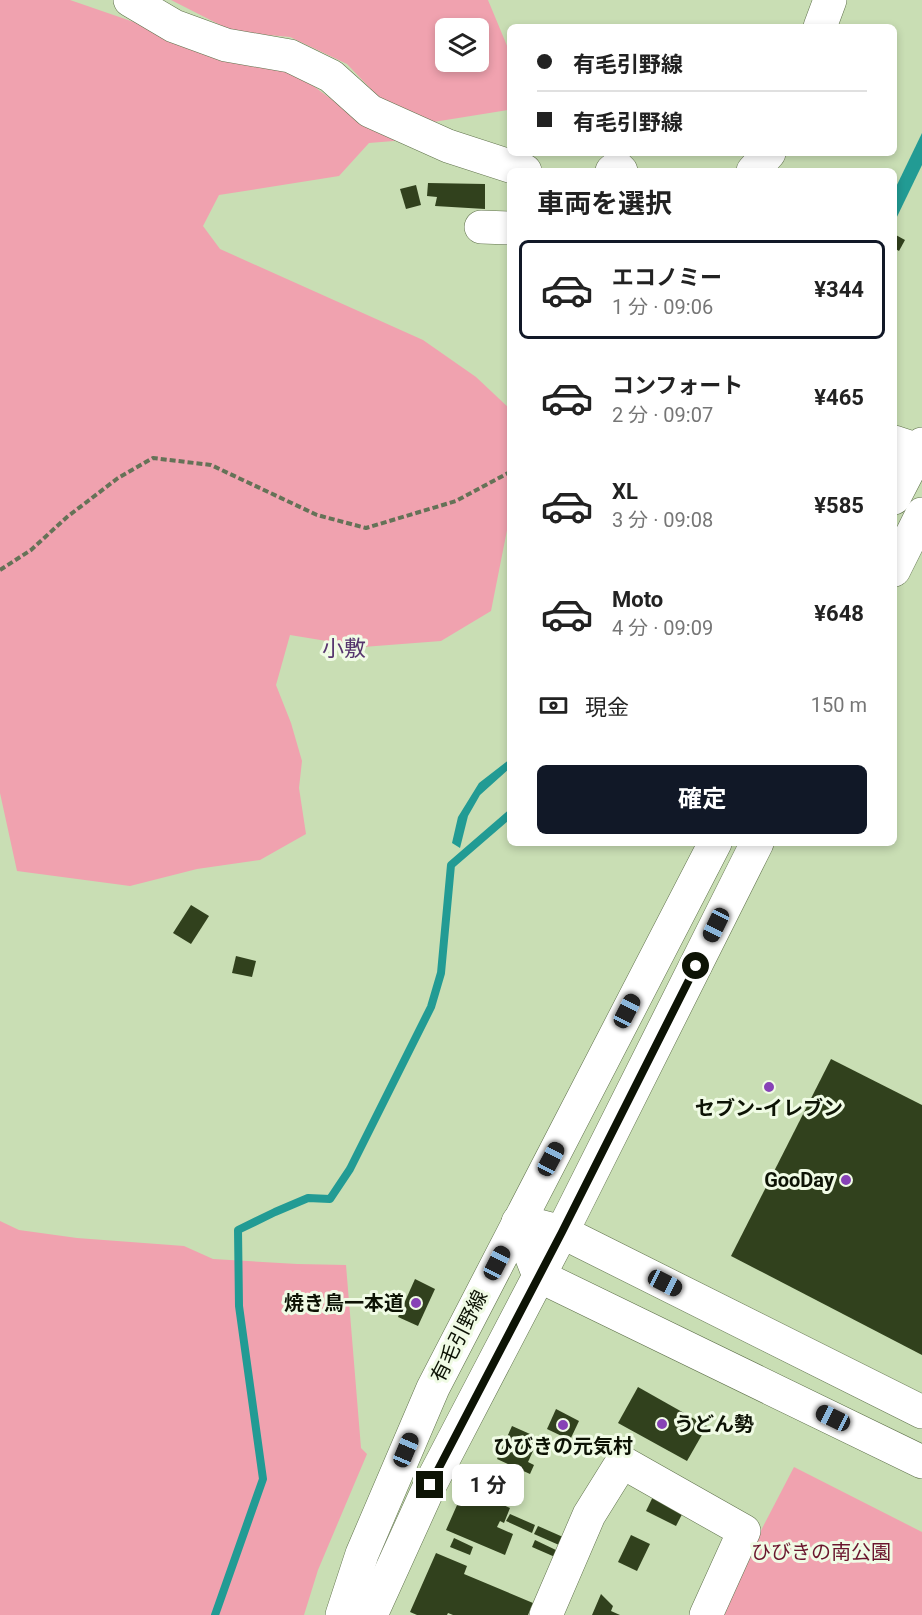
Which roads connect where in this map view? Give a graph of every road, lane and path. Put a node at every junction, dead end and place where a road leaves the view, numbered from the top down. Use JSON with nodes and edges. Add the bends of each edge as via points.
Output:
{"nodes":[{"id":1,"x":130,"y":0,"type":"edge"},
{"id":2,"x":830,"y":0,"type":"edge"},
{"id":3,"x":821,"y":24,"type":"edge"},
{"id":4,"x":766,"y":156,"type":"edge"},
{"id":5,"x":516,"y":168,"type":"edge"},
{"id":6,"x":756,"y":168,"type":"edge"},
{"id":7,"x":914,"y":447,"type":"edge"},
{"id":8,"x":507,"y":474,"type":"edge"},
{"id":9,"x":897,"y":490,"type":"edge"},
{"id":10,"x":922,"y":514,"type":"edge"},
{"id":11,"x":897,"y":564,"type":"edge"},
{"id":12,"x":0,"y":570,"type":"edge"},
{"id":13,"x":713,"y":846,"type":"edge"},
{"id":14,"x":755,"y":846,"type":"edge"},
{"id":15,"x":518,"y":1222,"type":"junction"},
{"id":16,"x":562,"y":1232,"type":"junction"},
{"id":17,"x":539,"y":1276,"type":"junction"},
{"id":18,"x":922,"y":1412,"type":"edge"},
{"id":19,"x":922,"y":1462,"type":"edge"},
{"id":20,"x":342,"y":1615,"type":"edge"},
{"id":21,"x":371,"y":1615,"type":"edge"},
{"id":22,"x":546,"y":1615,"type":"edge"},
{"id":23,"x":706,"y":1615,"type":"edge"}],
"edges":[{"from":1,"to":5,"type":"street","via":[[174,26],[226,45],[290,56],[332,76],[370,111],[448,146]]},
{"from":2,"to":3,"type":"street"},
{"from":4,"to":6,"type":"street"},
{"from":7,"to":9,"type":"street"},
{"from":8,"to":12,"type":"path","via":[[456,501],[366,528],[317,515],[211,465],[153,458],[118,478],[32,550]]},
{"from":10,"to":11,"type":"street"},
{"from":13,"to":15,"type":"street","name":"有毛引野線"},
{"from":14,"to":16,"type":"street"},
{"from":15,"to":16,"type":"street"},
{"from":15,"to":17,"type":"street"},
{"from":15,"to":20,"type":"street","name":"有毛引野線","via":[[433,1388],[362,1554]]},
{"from":16,"to":17,"type":"street"},
{"from":16,"to":18,"type":"street"},
{"from":17,"to":19,"type":"street"},
{"from":17,"to":21,"type":"street","via":[[430,1485]]},
{"from":22,"to":23,"type":"street","via":[[589,1515],[622,1462],[744,1531]]}]}
